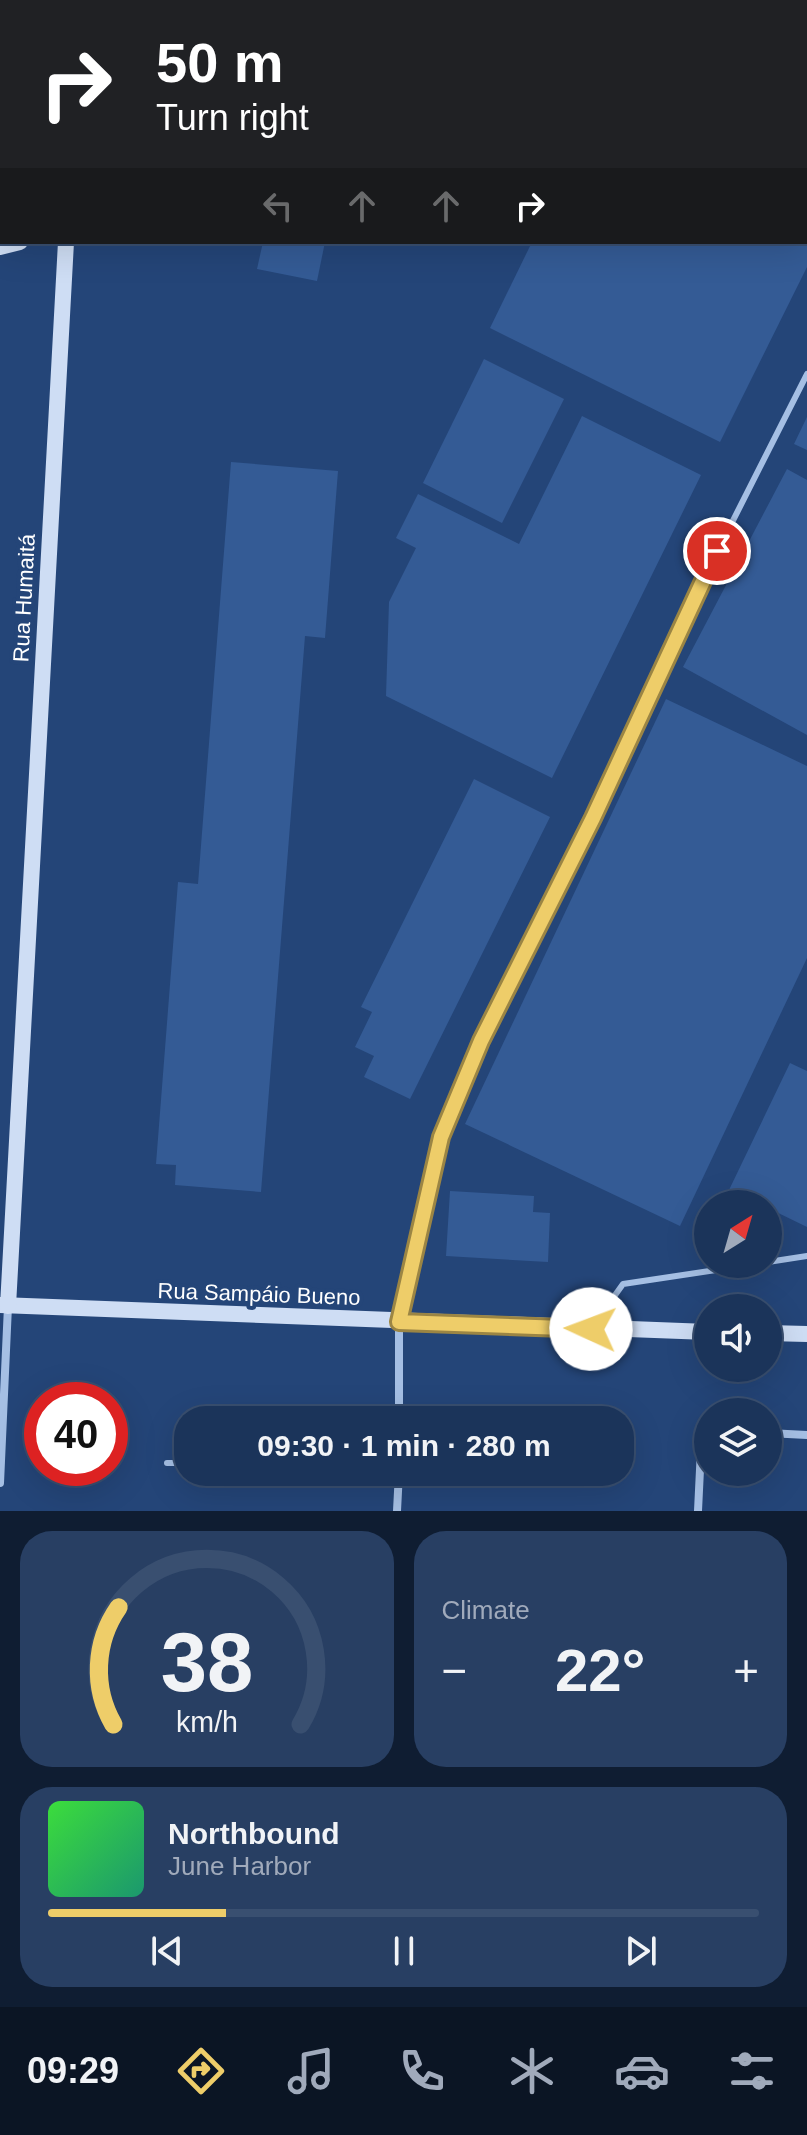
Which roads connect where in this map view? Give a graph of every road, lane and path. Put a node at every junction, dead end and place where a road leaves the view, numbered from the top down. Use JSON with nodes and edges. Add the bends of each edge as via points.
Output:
{"nodes":[{"id":1,"x":66,"y":244,"type":"edge"},
{"id":2,"x":807,"y":374,"type":"edge"},
{"id":3,"x":807,"y":1256,"type":"edge"},
{"id":4,"x":782,"y":1260,"type":"edge"},
{"id":5,"x":694,"y":1273,"type":"edge"},
{"id":6,"x":4,"y":1306,"type":"edge"},
{"id":7,"x":399,"y":1322,"type":"junction"},
{"id":8,"x":591,"y":1329,"type":"junction"},
{"id":9,"x":694,"y":1332,"type":"edge"},
{"id":10,"x":782,"y":1333,"type":"edge"},
{"id":11,"x":807,"y":1334,"type":"edge"},
{"id":12,"x":399,"y":1406,"type":"edge"},
{"id":13,"x":782,"y":1434,"type":"edge"},
{"id":14,"x":807,"y":1435,"type":"edge"},
{"id":15,"x":167,"y":1463,"type":"dead end"},
{"id":16,"x":174,"y":1463,"type":"edge"},
{"id":17,"x":0,"y":1483,"type":"edge"},
{"id":18,"x":398,"y":1486,"type":"edge"},
{"id":19,"x":699,"y":1486,"type":"edge"},
{"id":20,"x":397,"y":1511,"type":"edge"},
{"id":21,"x":698,"y":1511,"type":"edge"}],
"edges":[{"from":1,"to":6,"type":"street","name":"Rua Humaitá"},
{"from":2,"to":7,"type":"lane","via":[[481,1041],[441,1137]]},
{"from":3,"to":4,"type":"lane"},
{"from":5,"to":8,"type":"lane","via":[[623,1284]]},
{"from":6,"to":7,"type":"street","name":"Rua Sampáio Bueno"},
{"from":6,"to":17,"type":"street","name":"Rua Humaitá"},
{"from":7,"to":8,"type":"street","name":"Rua Sampáio Bueno"},
{"from":7,"to":12,"type":"street"},
{"from":8,"to":9,"type":"street","name":"Rua Sampáio Bueno"},
{"from":10,"to":11,"type":"street"},
{"from":13,"to":14,"type":"street"},
{"from":15,"to":16,"type":"lane"},
{"from":18,"to":20,"type":"street"},
{"from":19,"to":21,"type":"street"}]}
